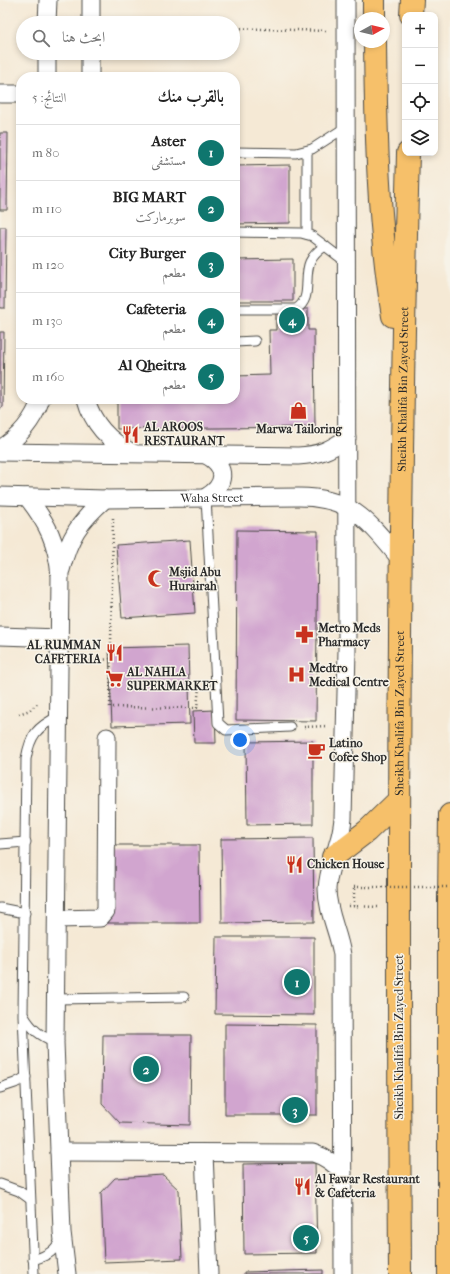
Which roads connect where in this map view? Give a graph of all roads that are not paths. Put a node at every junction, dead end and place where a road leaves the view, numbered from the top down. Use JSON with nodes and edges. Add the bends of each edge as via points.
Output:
{"nodes":[{"id":1,"x":48,"y":0,"type":"edge"},
{"id":2,"x":91,"y":0,"type":"edge"},
{"id":3,"x":346,"y":0,"type":"edge"},
{"id":4,"x":374,"y":0,"type":"edge"},
{"id":5,"x":412,"y":0,"type":"edge"},
{"id":6,"x":374,"y":12,"type":"edge"},
{"id":7,"x":411,"y":12,"type":"edge"},
{"id":8,"x":47,"y":16,"type":"edge"},
{"id":9,"x":91,"y":16,"type":"edge"},
{"id":10,"x":375,"y":48,"type":"edge"},
{"id":11,"x":47,"y":60,"type":"edge"},
{"id":12,"x":90,"y":60,"type":"edge"},
{"id":13,"x":47,"y":72,"type":"edge"},
{"id":14,"x":90,"y":72,"type":"edge"},
{"id":15,"x":0,"y":94,"type":"edge"},
{"id":16,"x":16,"y":94,"type":"edge"},
{"id":17,"x":346,"y":127,"type":"junction"},
{"id":18,"x":307,"y":151,"type":"junction"},
{"id":19,"x":240,"y":152,"type":"edge"},
{"id":20,"x":408,"y":156,"type":"edge"},
{"id":21,"x":240,"y":232,"type":"edge"},
{"id":22,"x":307,"y":234,"type":"junction"},
{"id":23,"x":325,"y":246,"type":"junction"},
{"id":24,"x":346,"y":262,"type":"junction"},
{"id":25,"x":240,"y":309,"type":"edge"},
{"id":26,"x":256,"y":341,"type":"dead end"},
{"id":27,"x":240,"y":342,"type":"edge"},
{"id":28,"x":402,"y":374,"type":"junction"},
{"id":29,"x":39,"y":404,"type":"edge"},
{"id":30,"x":87,"y":404,"type":"edge"},
{"id":31,"x":347,"y":438,"type":"junction"},
{"id":32,"x":0,"y":450,"type":"edge"},
{"id":33,"x":137,"y":454,"type":"junction"},
{"id":34,"x":206,"y":455,"type":"junction"},
{"id":35,"x":0,"y":496,"type":"edge"},
{"id":36,"x":27,"y":497,"type":"junction"},
{"id":37,"x":206,"y":498,"type":"junction"},
{"id":38,"x":105,"y":499,"type":"junction"},
{"id":39,"x":347,"y":507,"type":"junction"},
{"id":40,"x":401,"y":560,"type":"junction"},
{"id":41,"x":60,"y":576,"type":"junction"},
{"id":42,"x":0,"y":636,"type":"edge"},
{"id":43,"x":60,"y":638,"type":"junction"},
{"id":44,"x":59,"y":716,"type":"junction"},
{"id":45,"x":290,"y":727,"type":"road end"},
{"id":46,"x":106,"y":737,"type":"dead end"},
{"id":47,"x":399,"y":800,"type":"junction"},
{"id":48,"x":450,"y":815,"type":"edge"},
{"id":49,"x":26,"y":842,"type":"junction"},
{"id":50,"x":0,"y":844,"type":"edge"},
{"id":51,"x":333,"y":857,"type":"junction"},
{"id":52,"x":0,"y":908,"type":"edge"},
{"id":53,"x":25,"y":913,"type":"junction"},
{"id":54,"x":56,"y":919,"type":"junction"},
{"id":55,"x":184,"y":997,"type":"dead end"},
{"id":56,"x":56,"y":999,"type":"junction"},
{"id":57,"x":24,"y":1015,"type":"junction"},
{"id":58,"x":55,"y":1042,"type":"junction"},
{"id":59,"x":26,"y":1077,"type":"junction"},
{"id":60,"x":0,"y":1088,"type":"edge"},
{"id":61,"x":59,"y":1152,"type":"junction"},
{"id":62,"x":204,"y":1153,"type":"junction"},
{"id":63,"x":343,"y":1173,"type":"junction"},
{"id":64,"x":0,"y":1184,"type":"edge"},
{"id":65,"x":30,"y":1199,"type":"junction"},
{"id":66,"x":62,"y":1232,"type":"junction"},
{"id":67,"x":33,"y":1260,"type":"junction"},
{"id":68,"x":34,"y":1274,"type":"edge"},
{"id":69,"x":67,"y":1274,"type":"edge"},
{"id":70,"x":209,"y":1274,"type":"edge"},
{"id":71,"x":343,"y":1274,"type":"edge"},
{"id":72,"x":400,"y":1274,"type":"edge"},
{"id":73,"x":450,"y":1274,"type":"edge"}],
"edges":[{"from":1,"to":8,"type":"street"},
{"from":2,"to":9,"type":"street"},
{"from":3,"to":17,"type":"street"},
{"from":4,"to":6,"type":"main road"},
{"from":5,"to":7,"type":"main road"},
{"from":10,"to":28,"type":"main road","via":[[379,190],[391,306]]},
{"from":11,"to":13,"type":"street"},
{"from":12,"to":14,"type":"street"},
{"from":15,"to":16,"type":"street"},
{"from":17,"to":18,"type":"lane"},
{"from":17,"to":24,"type":"street"},
{"from":18,"to":19,"type":"lane"},
{"from":18,"to":22,"type":"lane"},
{"from":20,"to":28,"type":"main road","name":"Sheikh Khalifa Bin Zayed Street"},
{"from":21,"to":22,"type":"lane"},
{"from":22,"to":23,"type":"lane"},
{"from":23,"to":24,"type":"lane"},
{"from":23,"to":25,"type":"lane","via":[[310,262],[305,300],[301,306],[296,309]]},
{"from":24,"to":31,"type":"street"},
{"from":26,"to":27,"type":"lane"},
{"from":28,"to":40,"type":"main road","name":"Sheikh Khalifa Bin Zayed Street"},
{"from":29,"to":32,"type":"street","via":[[26,428]]},
{"from":30,"to":33,"type":"street","via":[[96,423],[107,436],[121,447]]},
{"from":31,"to":34,"type":"street","via":[[322,453],[311,456]]},
{"from":31,"to":39,"type":"street"},
{"from":32,"to":33,"type":"street"},
{"from":33,"to":34,"type":"street"},
{"from":34,"to":37,"type":"street","via":[[214,459],[220,467],[222,476],[220,485]]},
{"from":35,"to":36,"type":"street","name":"Waha Street"},
{"from":36,"to":38,"type":"street","name":"Waha Street"},
{"from":36,"to":41,"type":"street","via":[[49,531],[58,559]]},
{"from":37,"to":38,"type":"street","name":"Waha Street"},
{"from":37,"to":39,"type":"street","name":"Waha Street","via":[[312,497],[330,500]]},
{"from":37,"to":45,"type":"lane","via":[[218,724],[226,730]]},
{"from":38,"to":41,"type":"street","via":[[87,515],[74,533],[65,554]]},
{"from":39,"to":40,"type":"street","name":"Waha Street","via":[[362,516]]},
{"from":39,"to":51,"type":"street","via":[[343,819]]},
{"from":40,"to":47,"type":"main road","name":"Sheikh Khalifa Bin Zayed Street"},
{"from":41,"to":43,"type":"street"},
{"from":42,"to":43,"type":"street"},
{"from":43,"to":44,"type":"street"},
{"from":44,"to":49,"type":"lane","via":[[45,723],[35,733],[29,746],[26,760]]},
{"from":44,"to":54,"type":"street"},
{"from":46,"to":54,"type":"street","via":[[106,911],[100,918]]},
{"from":47,"to":51,"type":"main road","via":[[367,831]]},
{"from":47,"to":72,"type":"main road","name":"Sheikh Khalifa Bin Zayed Street"},
{"from":48,"to":73,"type":"main road"},
{"from":49,"to":50,"type":"lane"},
{"from":49,"to":53,"type":"lane"},
{"from":51,"to":63,"type":"street","via":[[328,889],[329,904],[342,955]]},
{"from":52,"to":53,"type":"lane"},
{"from":53,"to":57,"type":"lane"},
{"from":54,"to":56,"type":"street"},
{"from":55,"to":56,"type":"lane"},
{"from":56,"to":58,"type":"street"},
{"from":57,"to":58,"type":"lane","via":[[34,1030]]},
{"from":57,"to":59,"type":"lane"},
{"from":58,"to":61,"type":"street"},
{"from":59,"to":60,"type":"lane"},
{"from":59,"to":65,"type":"lane"},
{"from":61,"to":62,"type":"street"},
{"from":61,"to":66,"type":"street"},
{"from":62,"to":63,"type":"street","via":[[313,1153],[324,1157]]},
{"from":62,"to":70,"type":"street"},
{"from":63,"to":71,"type":"street"},
{"from":64,"to":65,"type":"lane","via":[[19,1191]]},
{"from":65,"to":67,"type":"lane"},
{"from":66,"to":67,"type":"lane","via":[[53,1251]]},
{"from":66,"to":69,"type":"street"},
{"from":67,"to":68,"type":"lane"}]}
